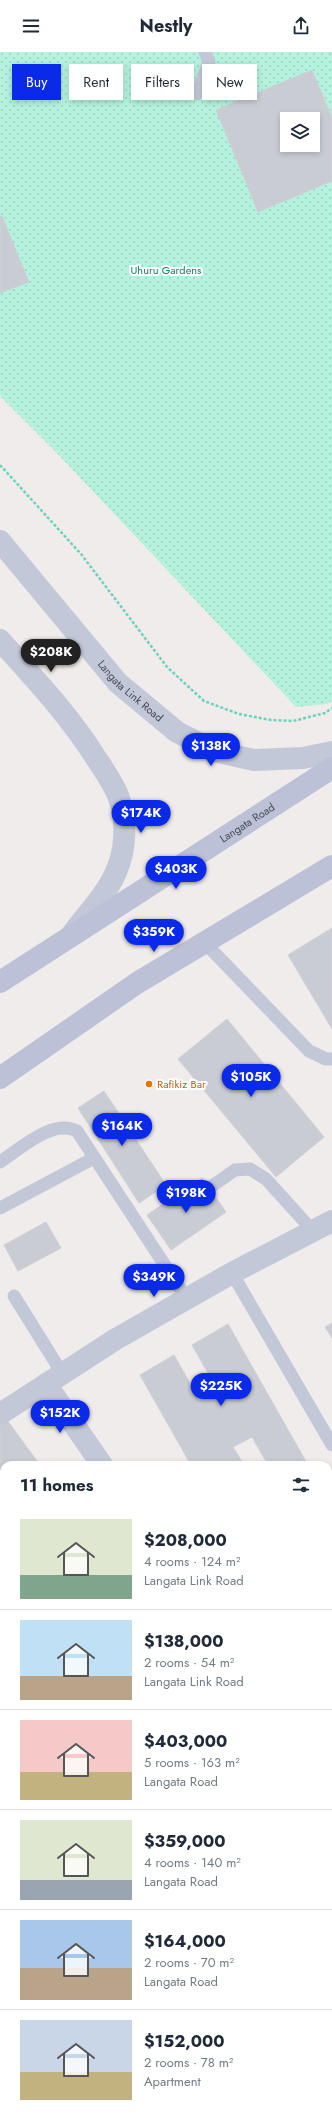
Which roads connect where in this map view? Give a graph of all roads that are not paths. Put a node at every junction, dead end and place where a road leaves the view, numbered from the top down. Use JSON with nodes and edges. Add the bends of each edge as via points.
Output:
{"nodes":[{"id":1,"x":205,"y":52,"type":"edge"},
{"id":2,"x":197,"y":94,"type":"dead end"},
{"id":3,"x":0,"y":541,"type":"edge"},
{"id":4,"x":0,"y":640,"type":"edge"},
{"id":5,"x":332,"y":752,"type":"edge"},
{"id":6,"x":332,"y":768,"type":"edge"},
{"id":7,"x":332,"y":866,"type":"edge"},
{"id":8,"x":71,"y":935,"type":"junction"},
{"id":9,"x":205,"y":943,"type":"junction"},
{"id":10,"x":0,"y":982,"type":"edge"},
{"id":11,"x":332,"y":1059,"type":"edge"},
{"id":12,"x":0,"y":1078,"type":"edge"},
{"id":13,"x":94,"y":1158,"type":"junction"},
{"id":14,"x":0,"y":1162,"type":"edge"},
{"id":15,"x":212,"y":1186,"type":"dead end"},
{"id":16,"x":0,"y":1208,"type":"edge"},
{"id":17,"x":332,"y":1221,"type":"edge"},
{"id":18,"x":312,"y":1231,"type":"junction"},
{"id":19,"x":232,"y":1273,"type":"junction"},
{"id":20,"x":14,"y":1296,"type":"dead end"},
{"id":21,"x":187,"y":1299,"type":"junction"},
{"id":22,"x":54,"y":1378,"type":"junction"},
{"id":23,"x":0,"y":1414,"type":"edge"},
{"id":24,"x":332,"y":1445,"type":"edge"},
{"id":25,"x":100,"y":1461,"type":"edge"}],
"edges":[{"from":1,"to":2,"type":"lane","via":[[209,62]]},
{"from":3,"to":5,"type":"street","name":"Langata Link Road","via":[[118,683],[177,732],[214,750],[254,760],[303,758]]},
{"from":4,"to":8,"type":"street","via":[[77,728],[105,771],[118,797],[124,841],[116,871],[108,888]]},
{"from":6,"to":8,"type":"main road","name":"Langata Road"},
{"from":7,"to":9,"type":"main road"},
{"from":8,"to":10,"type":"main road","name":"Langata Road"},
{"from":9,"to":11,"type":"lane","via":[[309,1051]]},
{"from":9,"to":12,"type":"main road","via":[[137,983]]},
{"from":13,"to":14,"type":"lane","via":[[77,1131],[59,1127],[47,1131]]},
{"from":13,"to":16,"type":"lane"},
{"from":13,"to":21,"type":"lane"},
{"from":15,"to":18,"type":"lane","via":[[235,1170],[250,1169],[266,1179]]},
{"from":17,"to":18,"type":"street"},
{"from":18,"to":19,"type":"street"},
{"from":19,"to":21,"type":"street"},
{"from":19,"to":24,"type":"lane"},
{"from":20,"to":22,"type":"lane"},
{"from":21,"to":22,"type":"street"},
{"from":22,"to":23,"type":"street"},
{"from":22,"to":25,"type":"street"}]}
